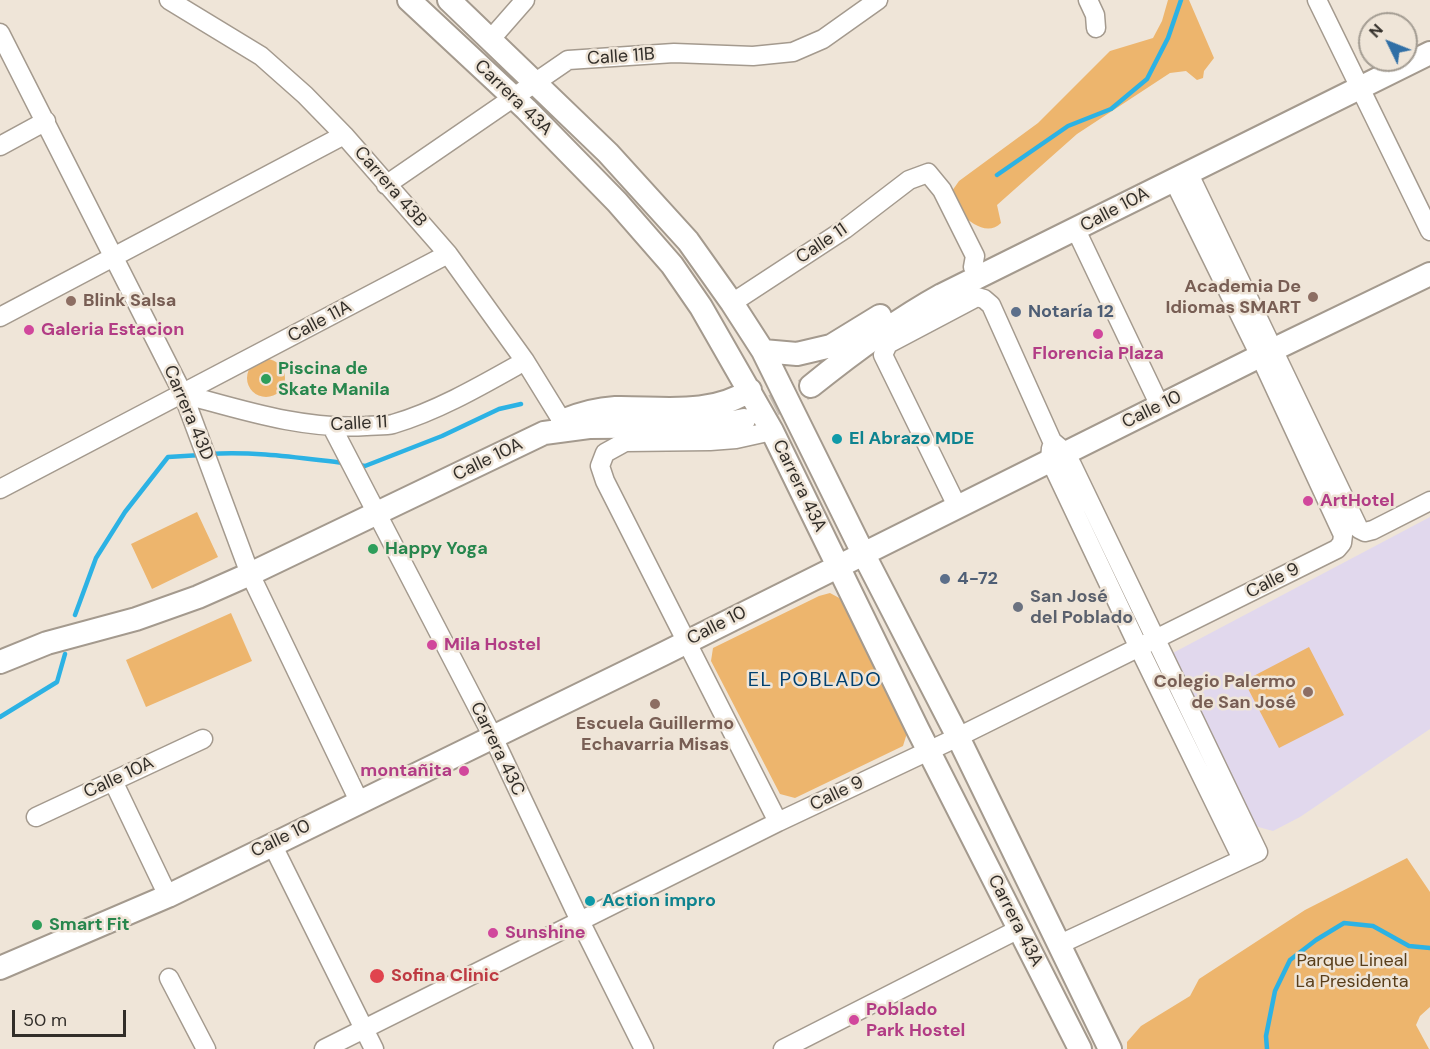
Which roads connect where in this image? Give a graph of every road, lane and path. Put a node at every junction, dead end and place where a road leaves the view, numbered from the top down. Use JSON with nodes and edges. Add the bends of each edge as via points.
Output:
{"nodes":[{"id":1,"x":169,"y":0,"type":"edge"},
{"id":2,"x":408,"y":0,"type":"edge"},
{"id":3,"x":449,"y":0,"type":"edge"},
{"id":4,"x":525,"y":0,"type":"edge"},
{"id":5,"x":879,"y":0,"type":"edge"},
{"id":6,"x":1088,"y":0,"type":"edge"},
{"id":7,"x":1317,"y":0,"type":"edge"},
{"id":8,"x":1096,"y":28,"type":"dead end"},
{"id":9,"x":0,"y":33,"type":"edge"},
{"id":10,"x":490,"y":40,"type":"junction"},
{"id":11,"x":1430,"y":53,"type":"edge"},
{"id":12,"x":534,"y":82,"type":"junction"},
{"id":13,"x":1361,"y":87,"type":"junction"},
{"id":14,"x":513,"y":97,"type":"junction"},
{"id":15,"x":46,"y":121,"type":"junction"},
{"id":16,"x":344,"y":135,"type":"junction"},
{"id":17,"x":0,"y":146,"type":"edge"},
{"id":18,"x":1180,"y":175,"type":"junction"},
{"id":19,"x":386,"y":184,"type":"junction"},
{"id":20,"x":1076,"y":230,"type":"junction"},
{"id":21,"x":1430,"y":231,"type":"edge"},
{"id":22,"x":448,"y":254,"type":"junction"},
{"id":23,"x":1026,"y":254,"type":"junction"},
{"id":24,"x":114,"y":257,"type":"junction"},
{"id":25,"x":973,"y":267,"type":"junction"},
{"id":26,"x":1430,"y":274,"type":"edge"},
{"id":27,"x":732,"y":303,"type":"junction"},
{"id":28,"x":0,"y":318,"type":"edge"},
{"id":29,"x":763,"y":351,"type":"junction"},
{"id":30,"x":1267,"y":353,"type":"junction"},
{"id":31,"x":525,"y":361,"type":"junction"},
{"id":32,"x":812,"y":386,"type":"tunnel mouth"},
{"id":33,"x":750,"y":390,"type":"junction"},
{"id":34,"x":183,"y":394,"type":"junction"},
{"id":35,"x":1160,"y":406,"type":"junction"},
{"id":36,"x":744,"y":420,"type":"tunnel mouth"},
{"id":37,"x":366,"y":426,"type":"junction"},
{"id":38,"x":553,"y":427,"type":"junction"},
{"id":39,"x":332,"y":428,"type":"junction"},
{"id":40,"x":772,"y":431,"type":"junction"},
{"id":41,"x":1056,"y":451,"type":"junction"},
{"id":42,"x":347,"y":454,"type":"junction"},
{"id":43,"x":0,"y":489,"type":"edge"},
{"id":44,"x":1430,"y":501,"type":"edge"},
{"id":45,"x":957,"y":506,"type":"junction"},
{"id":46,"x":377,"y":514,"type":"junction"},
{"id":47,"x":1353,"y":536,"type":"junction"},
{"id":48,"x":863,"y":553,"type":"junction"},
{"id":49,"x":838,"y":566,"type":"junction"},
{"id":50,"x":250,"y":574,"type":"junction"},
{"id":51,"x":688,"y":641,"type":"junction"},
{"id":52,"x":1147,"y":644,"type":"junction"},
{"id":53,"x":0,"y":662,"type":"edge"},
{"id":54,"x":493,"y":737,"type":"junction"},
{"id":55,"x":958,"y":737,"type":"junction"},
{"id":56,"x":203,"y":739,"type":"dead end"},
{"id":57,"x":929,"y":750,"type":"junction"},
{"id":58,"x":113,"y":781,"type":"junction"},
{"id":59,"x":359,"y":801,"type":"junction"},
{"id":60,"x":36,"y":817,"type":"dead end"},
{"id":61,"x":778,"y":822,"type":"junction"},
{"id":62,"x":272,"y":844,"type":"junction"},
{"id":63,"x":168,"y":896,"type":"junction"},
{"id":64,"x":580,"y":921,"type":"junction"},
{"id":65,"x":1019,"y":929,"type":"junction"},
{"id":66,"x":1058,"y":945,"type":"junction"},
{"id":67,"x":0,"y":968,"type":"edge"},
{"id":68,"x":169,"y":978,"type":"dead end"},
{"id":69,"x":364,"y":1029,"type":"junction"},
{"id":70,"x":206,"y":1049,"type":"edge"},
{"id":71,"x":324,"y":1049,"type":"edge"},
{"id":72,"x":374,"y":1049,"type":"edge"},
{"id":73,"x":644,"y":1049,"type":"edge"},
{"id":74,"x":783,"y":1049,"type":"edge"},
{"id":75,"x":1080,"y":1049,"type":"edge"},
{"id":76,"x":1110,"y":1049,"type":"edge"}],
"edges":[{"from":1,"to":16,"type":"street","name":"Carrera 43B","via":[[261,56]]},
{"from":2,"to":14,"type":"main road","name":"Carrera 43A"},
{"from":3,"to":10,"type":"main road","name":"Carrera 43A"},
{"from":4,"to":10,"type":"street"},
{"from":5,"to":12,"type":"street","name":"Calle 11B","via":[[823,39],[793,52],[753,56],[674,53],[568,60]]},
{"from":6,"to":8,"type":"street"},
{"from":7,"to":13,"type":"street"},
{"from":9,"to":15,"type":"street","name":"Carrera 43D"},
{"from":10,"to":12,"type":"main road","name":"Carrera 43A"},
{"from":11,"to":13,"type":"main road","name":"Calle 10A"},
{"from":12,"to":14,"type":"street","name":"Calle 11B"},
{"from":12,"to":27,"type":"main road","name":"Carrera 43A","via":[[608,153],[688,241]]},
{"from":13,"to":18,"type":"main road","name":"Calle 10A"},
{"from":13,"to":21,"type":"street"},
{"from":14,"to":19,"type":"street","name":"Calle 11B"},
{"from":14,"to":33,"type":"main road","name":"Carrera 43A","via":[[617,202],[672,265]]},
{"from":15,"to":17,"type":"street"},
{"from":15,"to":24,"type":"street","name":"Carrera 43D"},
{"from":16,"to":19,"type":"street","name":"Carrera 43B"},
{"from":16,"to":24,"type":"street"},
{"from":18,"to":20,"type":"main road","name":"Calle 10A"},
{"from":18,"to":30,"type":"street"},
{"from":19,"to":22,"type":"street","name":"Carrera 43B"},
{"from":20,"to":23,"type":"main road","name":"Calle 10A"},
{"from":20,"to":35,"type":"street"},
{"from":22,"to":31,"type":"street","name":"Carrera 43B"},
{"from":22,"to":34,"type":"street","name":"Calle 11A"},
{"from":23,"to":25,"type":"main road"},
{"from":23,"to":32,"type":"main road","name":"Calle 10A","via":[[907,315]]},
{"from":24,"to":28,"type":"street"},
{"from":24,"to":34,"type":"street","name":"Carrera 43D"},
{"from":25,"to":27,"type":"street","name":"Calle 11","via":[[975,256],[942,190],[928,173],[909,180],[845,229]]},
{"from":25,"to":29,"type":"main road","via":[[831,346],[797,354]]},
{"from":26,"to":30,"type":"main road","name":"Calle 10"},
{"from":27,"to":29,"type":"main road","name":"Carrera 43A"},
{"from":29,"to":48,"type":"main road","name":"Carrera 43A"},
{"from":30,"to":35,"type":"main road","name":"Calle 10"},
{"from":30,"to":47,"type":"street"},
{"from":31,"to":37,"type":"street","name":"Calle 11","via":[[421,413],[391,424]]},
{"from":31,"to":38,"type":"street","name":"Carrera 43B"},
{"from":33,"to":38,"type":"main road","via":[[721,404],[694,408],[584,412]]},
{"from":33,"to":40,"type":"main road","name":"Carrera 43A"},
{"from":34,"to":39,"type":"street","name":"Calle 11"},
{"from":34,"to":43,"type":"street","name":"Calle 11A"},
{"from":34,"to":50,"type":"street","name":"Carrera 43D"},
{"from":35,"to":41,"type":"main road","name":"Calle 10"},
{"from":36,"to":38,"type":"main road","name":"Calle 10A","via":[[713,426]]},
{"from":37,"to":39,"type":"street","name":"Calle 11"},
{"from":37,"to":42,"type":"street"},
{"from":38,"to":46,"type":"main road","name":"Calle 10A"},
{"from":39,"to":42,"type":"street","name":"Carrera 43C"},
{"from":40,"to":49,"type":"main road","name":"Carrera 43A"},
{"from":40,"to":51,"type":"street","via":[[710,441],[625,442],[605,453],[600,466],[605,482]]},
{"from":41,"to":45,"type":"main road","name":"Calle 10"},
{"from":41,"to":45,"type":"street","via":[[991,305],[984,299],[977,297],[888,344],[883,355]]},
{"from":41,"to":52,"type":"street"},
{"from":42,"to":46,"type":"street","name":"Carrera 43C"},
{"from":44,"to":47,"type":"street","name":"Calle 9"},
{"from":45,"to":48,"type":"main road","name":"Calle 10"},
{"from":46,"to":50,"type":"main road","name":"Calle 10A"},
{"from":46,"to":54,"type":"street","name":"Carrera 43C"},
{"from":47,"to":52,"type":"street","name":"Calle 9"},
{"from":48,"to":49,"type":"main road","name":"Calle 10"},
{"from":48,"to":55,"type":"main road","name":"Carrera 43A"},
{"from":49,"to":51,"type":"main road","name":"Calle 10"},
{"from":49,"to":57,"type":"main road","name":"Carrera 43A"},
{"from":50,"to":53,"type":"main road","via":[[166,610],[82,632]]},
{"from":50,"to":59,"type":"street","name":"Carrera 43D"},
{"from":51,"to":54,"type":"main road","name":"Calle 10"},
{"from":51,"to":61,"type":"street"},
{"from":52,"to":55,"type":"street","name":"Calle 9"},
{"from":52,"to":66,"type":"street","via":[[1250,855]]},
{"from":54,"to":59,"type":"main road","name":"Calle 10"},
{"from":54,"to":64,"type":"street","name":"Carrera 43C"},
{"from":55,"to":57,"type":"street","name":"Calle 9"},
{"from":55,"to":66,"type":"main road","name":"Carrera 43A"},
{"from":56,"to":58,"type":"street","name":"Calle 10A"},
{"from":57,"to":61,"type":"street","name":"Calle 9"},
{"from":57,"to":65,"type":"main road","name":"Carrera 43A"},
{"from":58,"to":60,"type":"street","name":"Calle 10A"},
{"from":58,"to":63,"type":"street"},
{"from":59,"to":62,"type":"main road","name":"Calle 10"},
{"from":61,"to":64,"type":"street","name":"Calle 9"},
{"from":62,"to":63,"type":"main road","name":"Calle 10"},
{"from":62,"to":69,"type":"street"},
{"from":63,"to":67,"type":"main road","name":"Calle 10"},
{"from":64,"to":69,"type":"street","name":"Calle 9"},
{"from":64,"to":73,"type":"street","name":"Carrera 43C"},
{"from":65,"to":74,"type":"street"},
{"from":65,"to":75,"type":"main road","name":"Carrera 43A"},
{"from":66,"to":76,"type":"main road","name":"Carrera 43A"},
{"from":68,"to":70,"type":"street"},
{"from":69,"to":71,"type":"street","name":"Calle 9"},
{"from":69,"to":72,"type":"street"}]}
